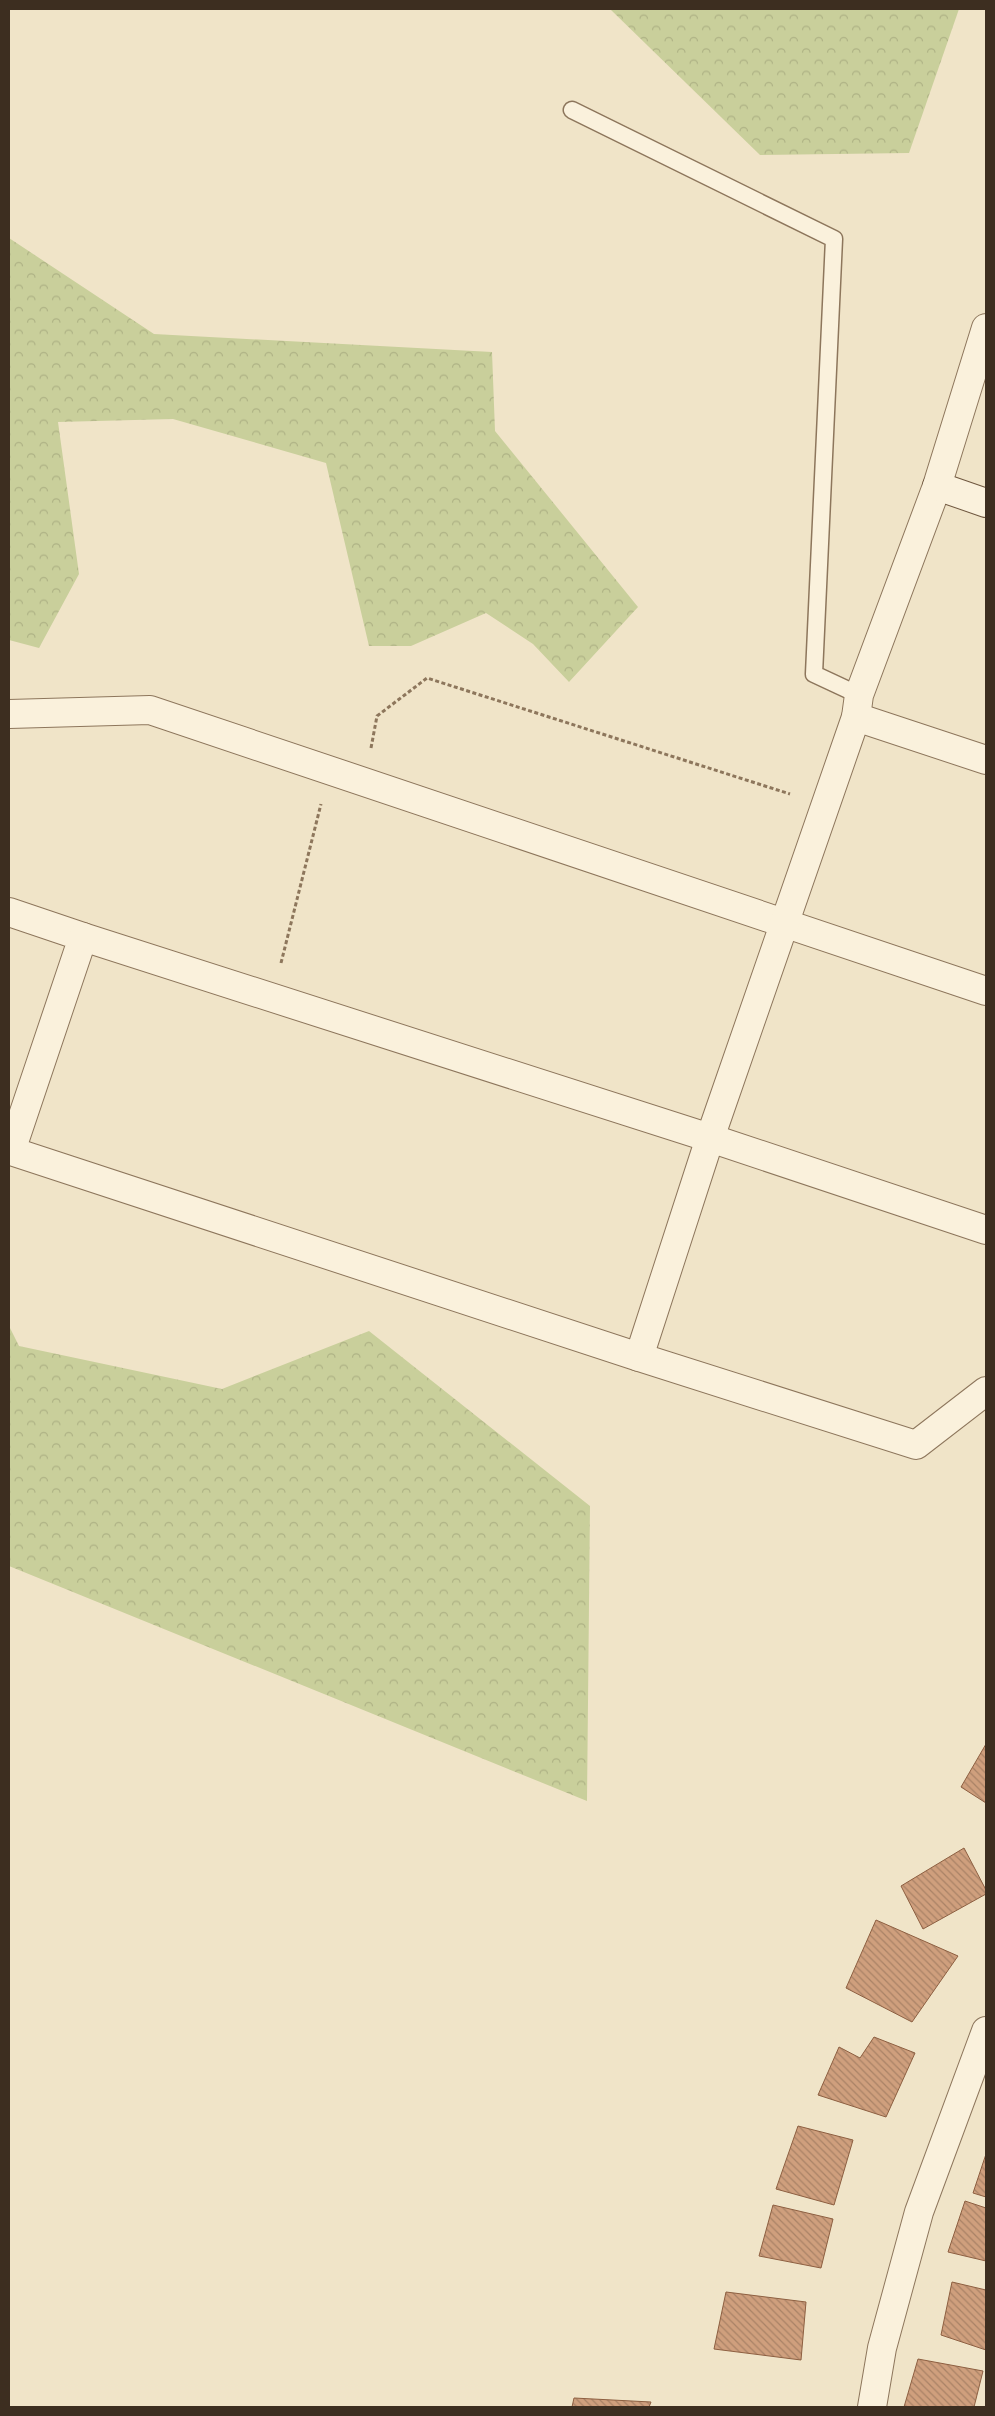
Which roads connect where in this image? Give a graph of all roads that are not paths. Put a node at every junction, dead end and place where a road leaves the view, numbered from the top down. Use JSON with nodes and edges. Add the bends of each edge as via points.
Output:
{"nodes":[{"id":1,"x":572,"y":110,"type":"dead end"},
{"id":2,"x":986,"y":328,"type":"edge"},
{"id":3,"x":937,"y":486,"type":"junction"},
{"id":4,"x":986,"y":503,"type":"edge"},
{"id":5,"x":858,"y":706,"type":"junction"},
{"id":6,"x":9,"y":714,"type":"edge"},
{"id":7,"x":986,"y":760,"type":"edge"},
{"id":8,"x":9,"y":912,"type":"edge"},
{"id":9,"x":786,"y":923,"type":"junction"},
{"id":10,"x":83,"y":937,"type":"junction"},
{"id":11,"x":986,"y":991,"type":"edge"},
{"id":12,"x":710,"y":1138,"type":"junction"},
{"id":13,"x":986,"y":1230,"type":"edge"},
{"id":14,"x":639,"y":1357,"type":"junction"},
{"id":15,"x":986,"y":1391,"type":"edge"},
{"id":16,"x":986,"y":2031,"type":"edge"},
{"id":17,"x":872,"y":2407,"type":"edge"}],
"edges":[{"from":1,"to":5,"type":"lane","via":[[834,238],[814,674]]},
{"from":2,"to":3,"type":"street"},
{"from":3,"to":4,"type":"street"},
{"from":3,"to":5,"type":"street"},
{"from":5,"to":7,"type":"street"},
{"from":5,"to":9,"type":"street"},
{"from":6,"to":9,"type":"street","via":[[150,710]]},
{"from":8,"to":10,"type":"street"},
{"from":9,"to":11,"type":"street"},
{"from":9,"to":12,"type":"street"},
{"from":10,"to":12,"type":"street"},
{"from":10,"to":14,"type":"street","via":[[10,1151]]},
{"from":12,"to":13,"type":"street"},
{"from":12,"to":14,"type":"street"},
{"from":14,"to":15,"type":"street","via":[[916,1445]]},
{"from":16,"to":17,"type":"street","via":[[919,2212],[882,2348]]}]}
